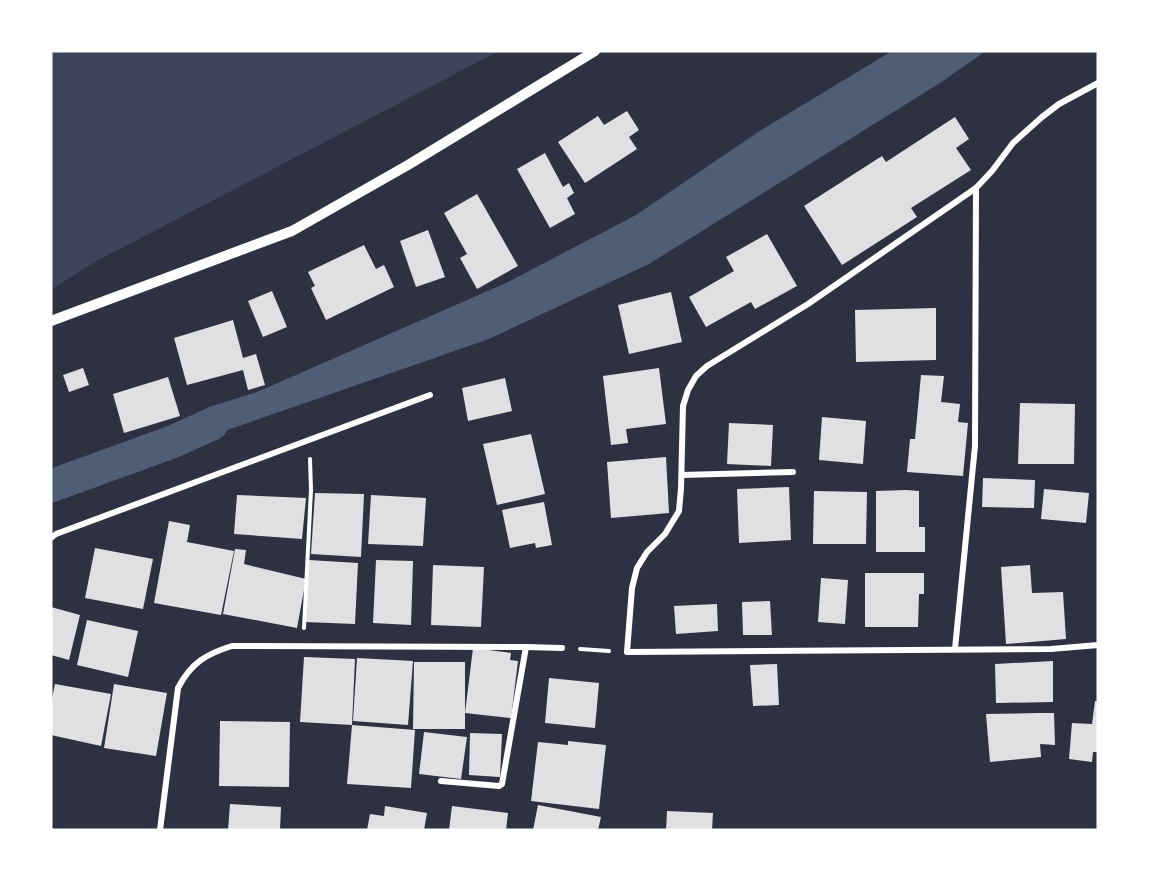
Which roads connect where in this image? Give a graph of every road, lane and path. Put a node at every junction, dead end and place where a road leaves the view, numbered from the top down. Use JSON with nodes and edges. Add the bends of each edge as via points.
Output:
{"nodes":[{"id":1,"x":596,"y":51,"type":"edge"},
{"id":2,"x":1098,"y":83,"type":"edge"},
{"id":3,"x":976,"y":188,"type":"junction"},
{"id":4,"x":51,"y":321,"type":"edge"},
{"id":5,"x":430,"y":395,"type":"dead end"},
{"id":6,"x":310,"y":440,"type":"junction"},
{"id":7,"x":793,"y":472,"type":"dead end"},
{"id":8,"x":682,"y":475,"type":"junction"},
{"id":9,"x":51,"y":538,"type":"edge"},
{"id":10,"x":1098,"y":645,"type":"edge"},
{"id":11,"x":303,"y":646,"type":"junction"},
{"id":12,"x":526,"y":647,"type":"junction"},
{"id":13,"x":562,"y":648,"type":"joint"},
{"id":14,"x":955,"y":649,"type":"junction"},
{"id":15,"x":627,"y":652,"type":"junction"},
{"id":16,"x":441,"y":781,"type":"dead end"},
{"id":17,"x":160,"y":830,"type":"edge"}],
"edges":[{"from":1,"to":4,"type":"street","via":[[292,231]]},
{"from":2,"to":3,"type":"street","via":[[1042,117],[1013,143]]},
{"from":3,"to":8,"type":"street","via":[[808,304],[706,366],[696,376],[683,406]]},
{"from":3,"to":14,"type":"street","via":[[975,446]]},
{"from":5,"to":6,"type":"street"},
{"from":6,"to":9,"type":"street"},
{"from":6,"to":11,"type":"path"},
{"from":7,"to":8,"type":"street"},
{"from":8,"to":15,"type":"street","via":[[679,511],[636,568]]},
{"from":10,"to":14,"type":"street"},
{"from":11,"to":12,"type":"street"},
{"from":11,"to":17,"type":"street","via":[[232,646],[216,651],[186,672],[178,688]]},
{"from":12,"to":13,"type":"street"},
{"from":12,"to":16,"type":"street","via":[[502,784]]},
{"from":13,"to":15,"type":"path"},
{"from":14,"to":15,"type":"street"}]}
